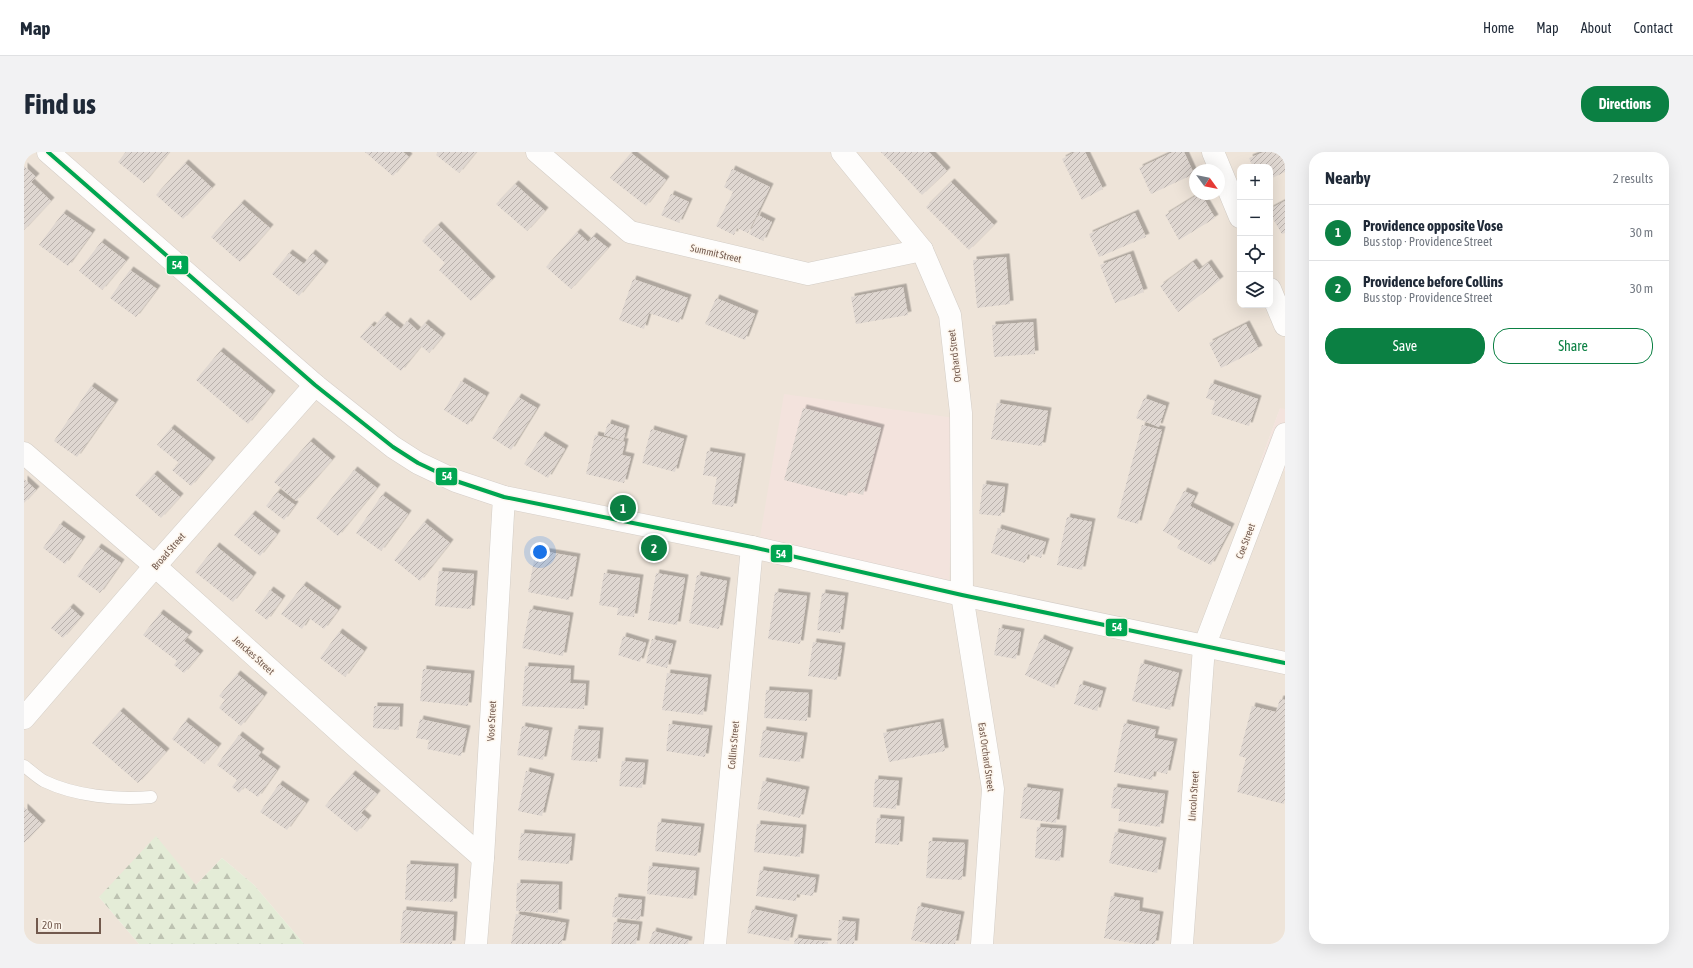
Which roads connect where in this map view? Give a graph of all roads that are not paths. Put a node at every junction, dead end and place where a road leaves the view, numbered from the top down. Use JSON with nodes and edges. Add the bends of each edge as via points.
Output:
{"nodes":[{"id":1,"x":48,"y":152,"type":"edge"},
{"id":2,"x":537,"y":152,"type":"edge"},
{"id":3,"x":842,"y":152,"type":"edge"},
{"id":4,"x":1213,"y":152,"type":"edge"},
{"id":5,"x":1237,"y":211,"type":"edge"},
{"id":6,"x":922,"y":250,"type":"junction"},
{"id":7,"x":1273,"y":296,"type":"edge"},
{"id":8,"x":1285,"y":325,"type":"edge"},
{"id":9,"x":315,"y":385,"type":"junction"},
{"id":10,"x":1285,"y":434,"type":"edge"},
{"id":11,"x":24,"y":453,"type":"edge"},
{"id":12,"x":504,"y":497,"type":"junction"},
{"id":13,"x":752,"y":547,"type":"junction"},
{"id":14,"x":155,"y":566,"type":"junction"},
{"id":15,"x":962,"y":595,"type":"junction"},
{"id":16,"x":1204,"y":647,"type":"junction"},
{"id":17,"x":1285,"y":663,"type":"edge"},
{"id":18,"x":24,"y":718,"type":"edge"},
{"id":19,"x":24,"y":766,"type":"edge"},
{"id":20,"x":151,"y":797,"type":"dead end"},
{"id":21,"x":483,"y":858,"type":"junction"},
{"id":22,"x":476,"y":944,"type":"edge"},
{"id":23,"x":715,"y":944,"type":"edge"},
{"id":24,"x":982,"y":944,"type":"edge"},
{"id":25,"x":1182,"y":944,"type":"edge"}],
"edges":[{"from":1,"to":9,"type":"street"},
{"from":2,"to":6,"type":"street","name":"Summit Street","via":[[630,232],[808,274]]},
{"from":3,"to":6,"type":"street","name":"Orchard Street"},
{"from":4,"to":5,"type":"street"},
{"from":6,"to":15,"type":"street","name":"Orchard Street","via":[[950,315],[961,413]]},
{"from":7,"to":8,"type":"street"},
{"from":9,"to":12,"type":"street","via":[[393,447],[418,462],[456,481]]},
{"from":9,"to":14,"type":"street","name":"Broad Street"},
{"from":10,"to":16,"type":"street","name":"Coe Street"},
{"from":11,"to":14,"type":"street","name":"Jenckes Street"},
{"from":12,"to":13,"type":"street"},
{"from":12,"to":21,"type":"street","name":"Vose Street"},
{"from":13,"to":15,"type":"street"},
{"from":13,"to":23,"type":"street","name":"Collins Street"},
{"from":14,"to":18,"type":"street","name":"Broad Street"},
{"from":14,"to":21,"type":"street","name":"Jenckes Street"},
{"from":15,"to":16,"type":"street"},
{"from":15,"to":24,"type":"street","name":"East Orchard Street","via":[[993,789]]},
{"from":16,"to":17,"type":"street"},
{"from":16,"to":25,"type":"street","name":"Lincoln Street"},
{"from":19,"to":20,"type":"lane","via":[[43,780],[68,790],[128,799]]},
{"from":21,"to":22,"type":"street","name":"Vose Street"}]}
